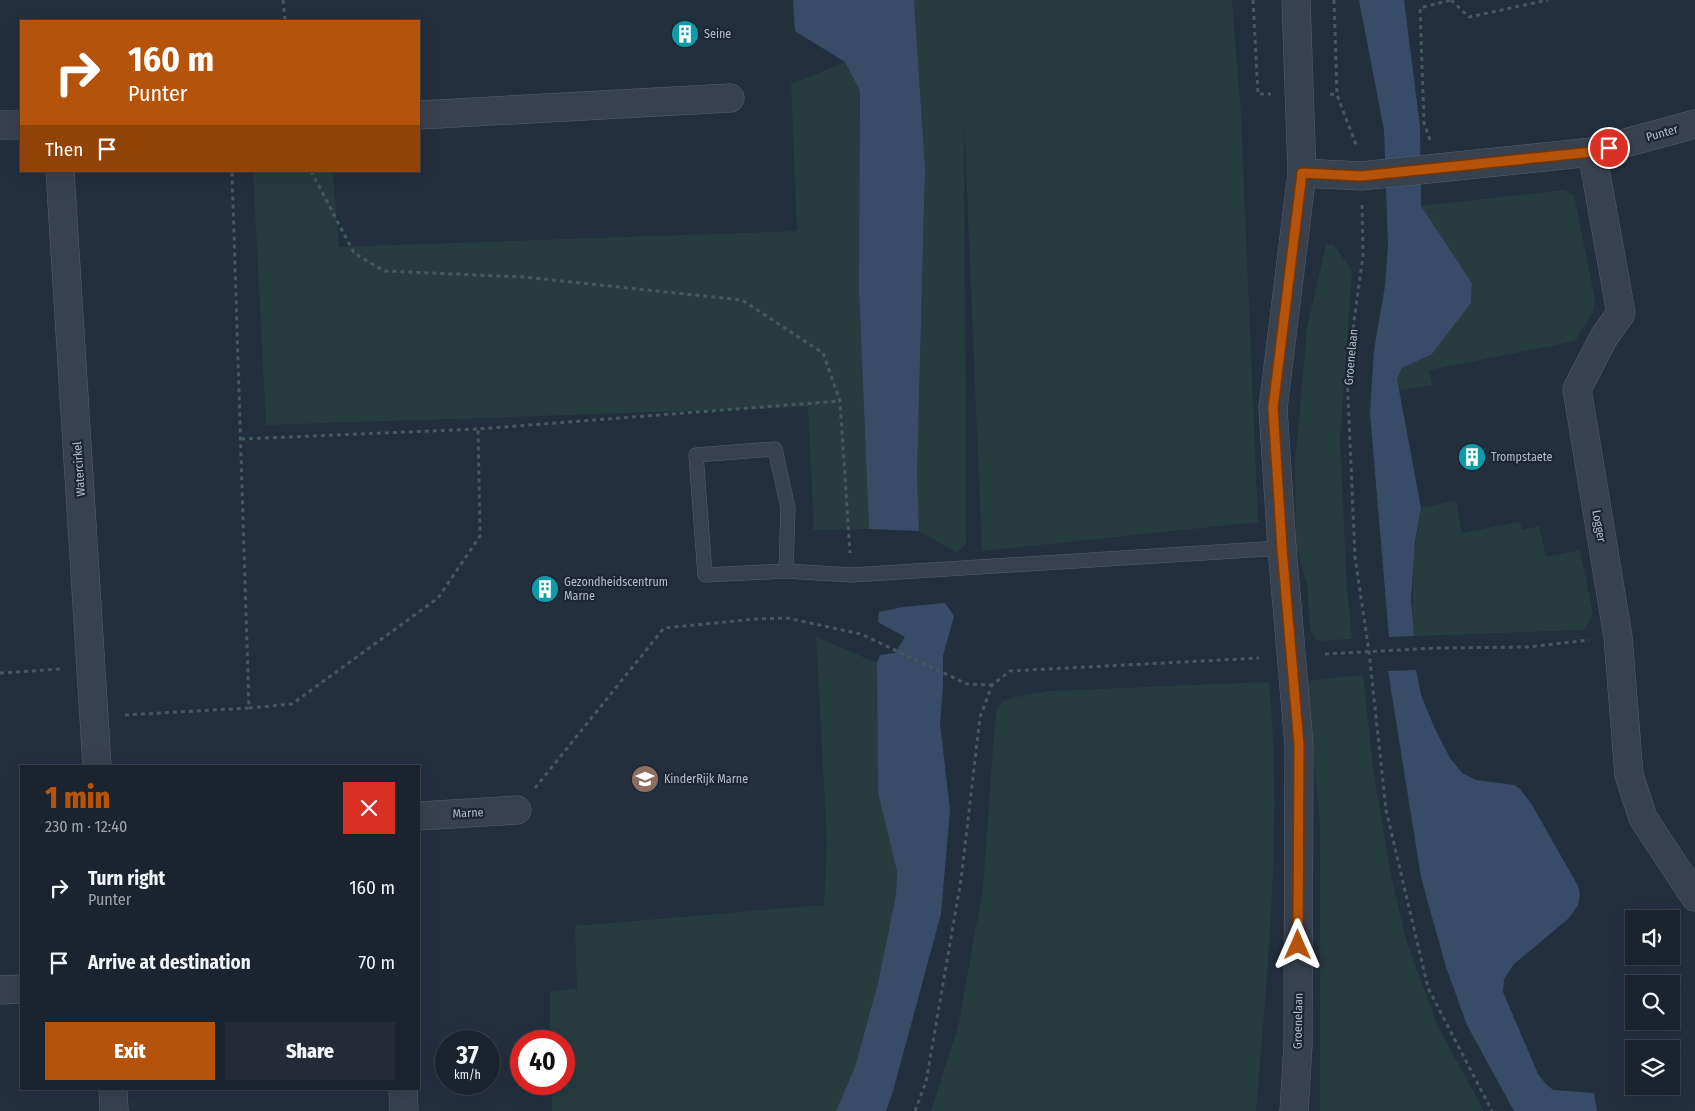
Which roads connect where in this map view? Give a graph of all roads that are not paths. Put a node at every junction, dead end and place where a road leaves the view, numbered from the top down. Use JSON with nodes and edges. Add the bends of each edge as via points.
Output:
{"nodes":[{"id":1,"x":1296,"y":0,"type":"edge"},
{"id":2,"x":730,"y":98,"type":"dead end"},
{"id":3,"x":420,"y":115,"type":"edge"},
{"id":4,"x":1695,"y":124,"type":"edge"},
{"id":5,"x":0,"y":125,"type":"edge"},
{"id":6,"x":20,"y":125,"type":"edge"},
{"id":7,"x":1592,"y":152,"type":"junction"},
{"id":8,"x":60,"y":172,"type":"edge"},
{"id":9,"x":1302,"y":173,"type":"junction"},
{"id":10,"x":1282,"y":548,"type":"junction"},
{"id":11,"x":786,"y":571,"type":"junction"},
{"id":12,"x":98,"y":765,"type":"edge"},
{"id":13,"x":517,"y":810,"type":"road end"},
{"id":14,"x":420,"y":816,"type":"edge"},
{"id":15,"x":1695,"y":897,"type":"edge"},
{"id":16,"x":20,"y":989,"type":"edge"},
{"id":17,"x":0,"y":990,"type":"edge"},
{"id":18,"x":113,"y":1090,"type":"edge"},
{"id":19,"x":403,"y":1090,"type":"edge"},
{"id":20,"x":114,"y":1111,"type":"edge"},
{"id":21,"x":404,"y":1111,"type":"edge"},
{"id":22,"x":1294,"y":1111,"type":"edge"}],
"edges":[{"from":1,"to":9,"type":"street","name":"Groenelaan"},
{"from":2,"to":3,"type":"street"},
{"from":4,"to":7,"type":"street","name":"Punter"},
{"from":5,"to":6,"type":"street"},
{"from":7,"to":9,"type":"street","name":"Punter","via":[[1371,176]]},
{"from":7,"to":15,"type":"street","name":"Logger","via":[[1621,313],[1604,337],[1577,389],[1618,637],[1629,775],[1643,818]]},
{"from":8,"to":12,"type":"street","name":"Watercirkel"},
{"from":9,"to":10,"type":"street","name":"Groenelaan","via":[[1273,408]]},
{"from":10,"to":11,"type":"lane","via":[[852,575]]},
{"from":10,"to":22,"type":"street","name":"Groenelaan","via":[[1299,745],[1298,1044]]},
{"from":11,"to":11,"type":"lane","via":[[705,576],[696,455],[775,449],[788,508]]},
{"from":13,"to":14,"type":"street","name":"Marne"},
{"from":16,"to":17,"type":"street"},
{"from":18,"to":20,"type":"street"},
{"from":19,"to":21,"type":"street"}]}
